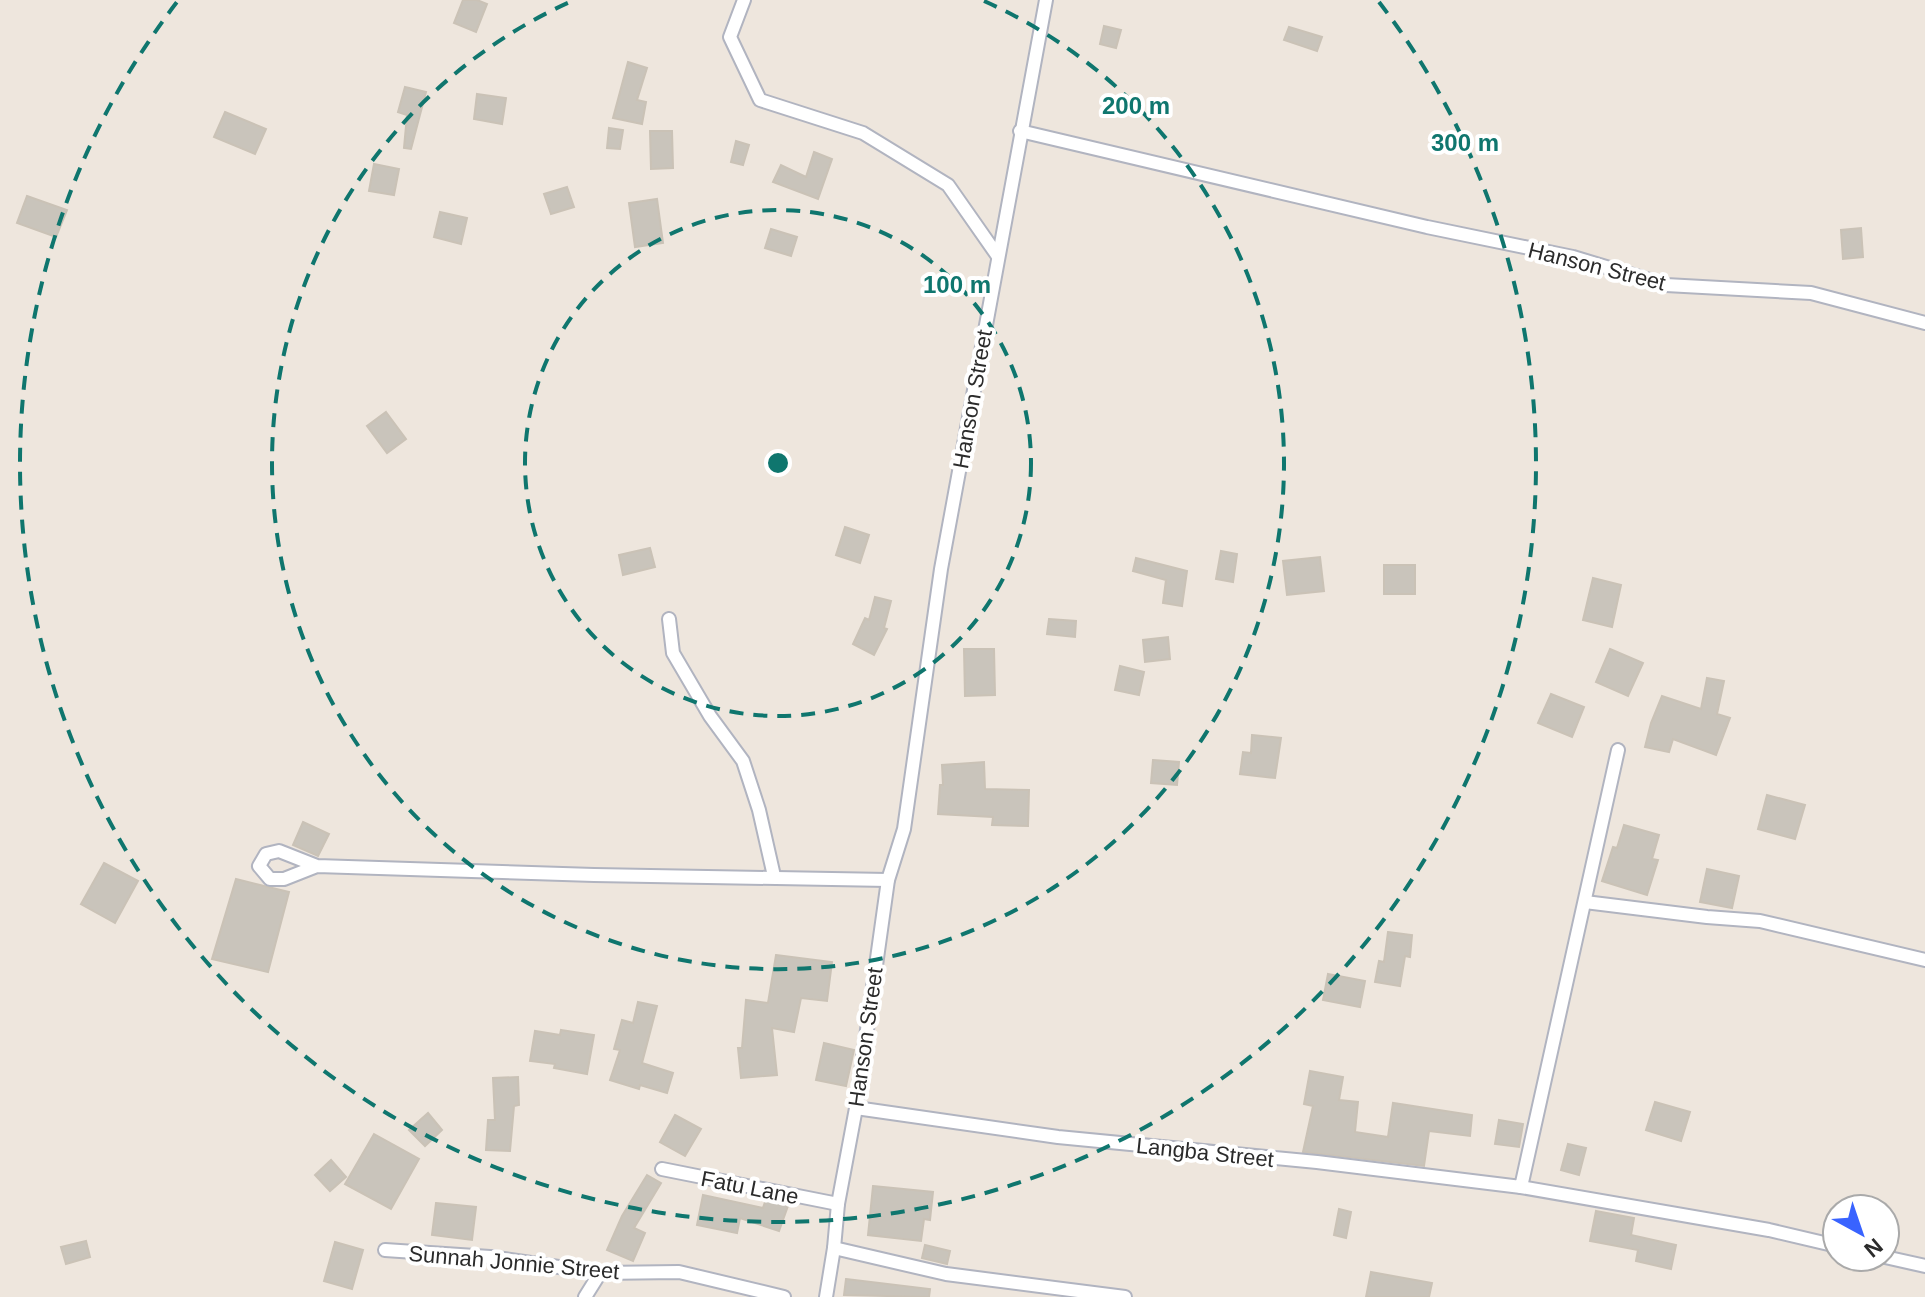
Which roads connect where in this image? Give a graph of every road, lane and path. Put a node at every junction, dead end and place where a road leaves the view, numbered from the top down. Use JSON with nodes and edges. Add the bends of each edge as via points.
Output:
{"nodes":[{"id":1,"x":744,"y":0,"type":"edge"},
{"id":2,"x":1046,"y":0,"type":"edge"},
{"id":3,"x":1020,"y":131,"type":"junction"},
{"id":4,"x":997,"y":255,"type":"junction"},
{"id":5,"x":1925,"y":323,"type":"edge"},
{"id":6,"x":669,"y":619,"type":"dead end"},
{"id":7,"x":1618,"y":750,"type":"dead end"},
{"id":8,"x":317,"y":866,"type":"dead end"},
{"id":9,"x":774,"y":876,"type":"junction"},
{"id":10,"x":888,"y":880,"type":"junction"},
{"id":11,"x":1585,"y":902,"type":"junction"},
{"id":12,"x":1925,"y":960,"type":"edge"},
{"id":13,"x":856,"y":1108,"type":"junction"},
{"id":14,"x":662,"y":1169,"type":"dead end"},
{"id":15,"x":1521,"y":1187,"type":"junction"},
{"id":16,"x":838,"y":1204,"type":"junction"},
{"id":17,"x":1821,"y":1242,"type":"edge"},
{"id":18,"x":834,"y":1248,"type":"junction"},
{"id":19,"x":385,"y":1250,"type":"dead end"},
{"id":20,"x":1901,"y":1261,"type":"edge"},
{"id":21,"x":1925,"y":1266,"type":"edge"},
{"id":22,"x":600,"y":1273,"type":"junction"},
{"id":23,"x":585,"y":1297,"type":"edge"},
{"id":24,"x":784,"y":1297,"type":"edge"},
{"id":25,"x":826,"y":1297,"type":"edge"},
{"id":26,"x":1125,"y":1297,"type":"edge"}],
"edges":[{"from":1,"to":4,"type":"street","via":[[730,37],[760,100],[863,133],[948,185]]},
{"from":2,"to":3,"type":"street"},
{"from":3,"to":4,"type":"street","name":"Hanson Street"},
{"from":3,"to":5,"type":"street","name":"Hanson Street","via":[[1573,257],[1666,285],[1811,293]]},
{"from":4,"to":10,"type":"street","name":"Hanson Street","via":[[941,569],[904,829]]},
{"from":6,"to":9,"type":"street","via":[[673,653],[687,681],[743,761]]},
{"from":7,"to":11,"type":"street"},
{"from":8,"to":9,"type":"street"},
{"from":9,"to":10,"type":"street"},
{"from":10,"to":13,"type":"street","name":"Hanson Street"},
{"from":11,"to":12,"type":"street","via":[[1760,921]]},
{"from":11,"to":15,"type":"street"},
{"from":13,"to":15,"type":"street","name":"Langba Street","via":[[1058,1137]]},
{"from":13,"to":16,"type":"street","name":"Hanson Street"},
{"from":14,"to":16,"type":"street","name":"Fatu Lane"},
{"from":15,"to":17,"type":"street","name":"Langba Street"},
{"from":16,"to":18,"type":"street","name":"Hanson Street"},
{"from":18,"to":25,"type":"street","name":"Hanson Street"},
{"from":18,"to":26,"type":"street","via":[[946,1274]]},
{"from":19,"to":22,"type":"street","name":"Sunnah Jonnie Street","via":[[490,1257]]},
{"from":20,"to":21,"type":"street"},
{"from":22,"to":23,"type":"street"},
{"from":22,"to":24,"type":"street","name":"Sunnah Jonnie Street","via":[[679,1272]]}]}
